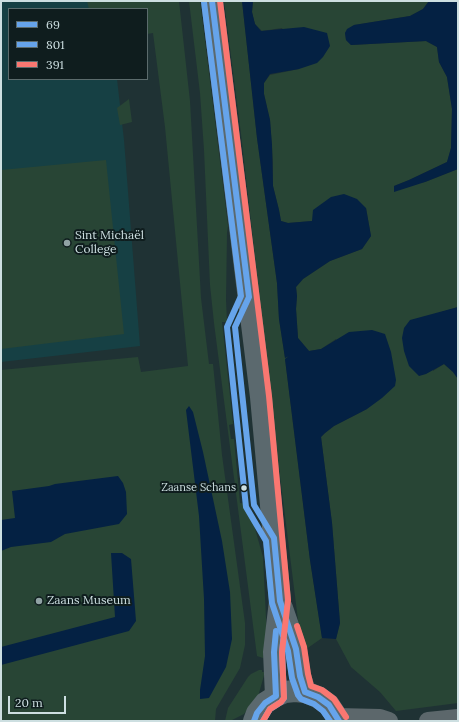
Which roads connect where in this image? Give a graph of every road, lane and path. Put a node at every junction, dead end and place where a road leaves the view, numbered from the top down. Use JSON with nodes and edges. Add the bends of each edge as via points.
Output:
{"nodes":[{"id":1,"x":212,"y":1,"type":"edge"},
{"id":2,"x":280,"y":601,"type":"junction"},
{"id":3,"x":305,"y":692,"type":"junction"},
{"id":4,"x":276,"y":696,"type":"junction"},
{"id":5,"x":458,"y":718,"type":"edge"},
{"id":6,"x":338,"y":719,"type":"edge"},
{"id":7,"x":254,"y":721,"type":"edge"},
{"id":8,"x":389,"y":721,"type":"edge"},
{"id":9,"x":428,"y":721,"type":"edge"}],
"edges":[{"from":1,"to":2,"type":"main road","via":[[261,398]]},
{"from":2,"to":3,"type":"main road","via":[[296,649]]},
{"from":2,"to":4,"type":"main road","via":[[274,652]]},
{"from":3,"to":4,"type":"main road","via":[[290,692]]},
{"from":3,"to":6,"type":"main road","via":[[329,705]]},
{"from":4,"to":7,"type":"main road","via":[[265,703]]},
{"from":5,"to":9,"type":"street"},
{"from":6,"to":8,"type":"street","via":[[380,718]]}]}
